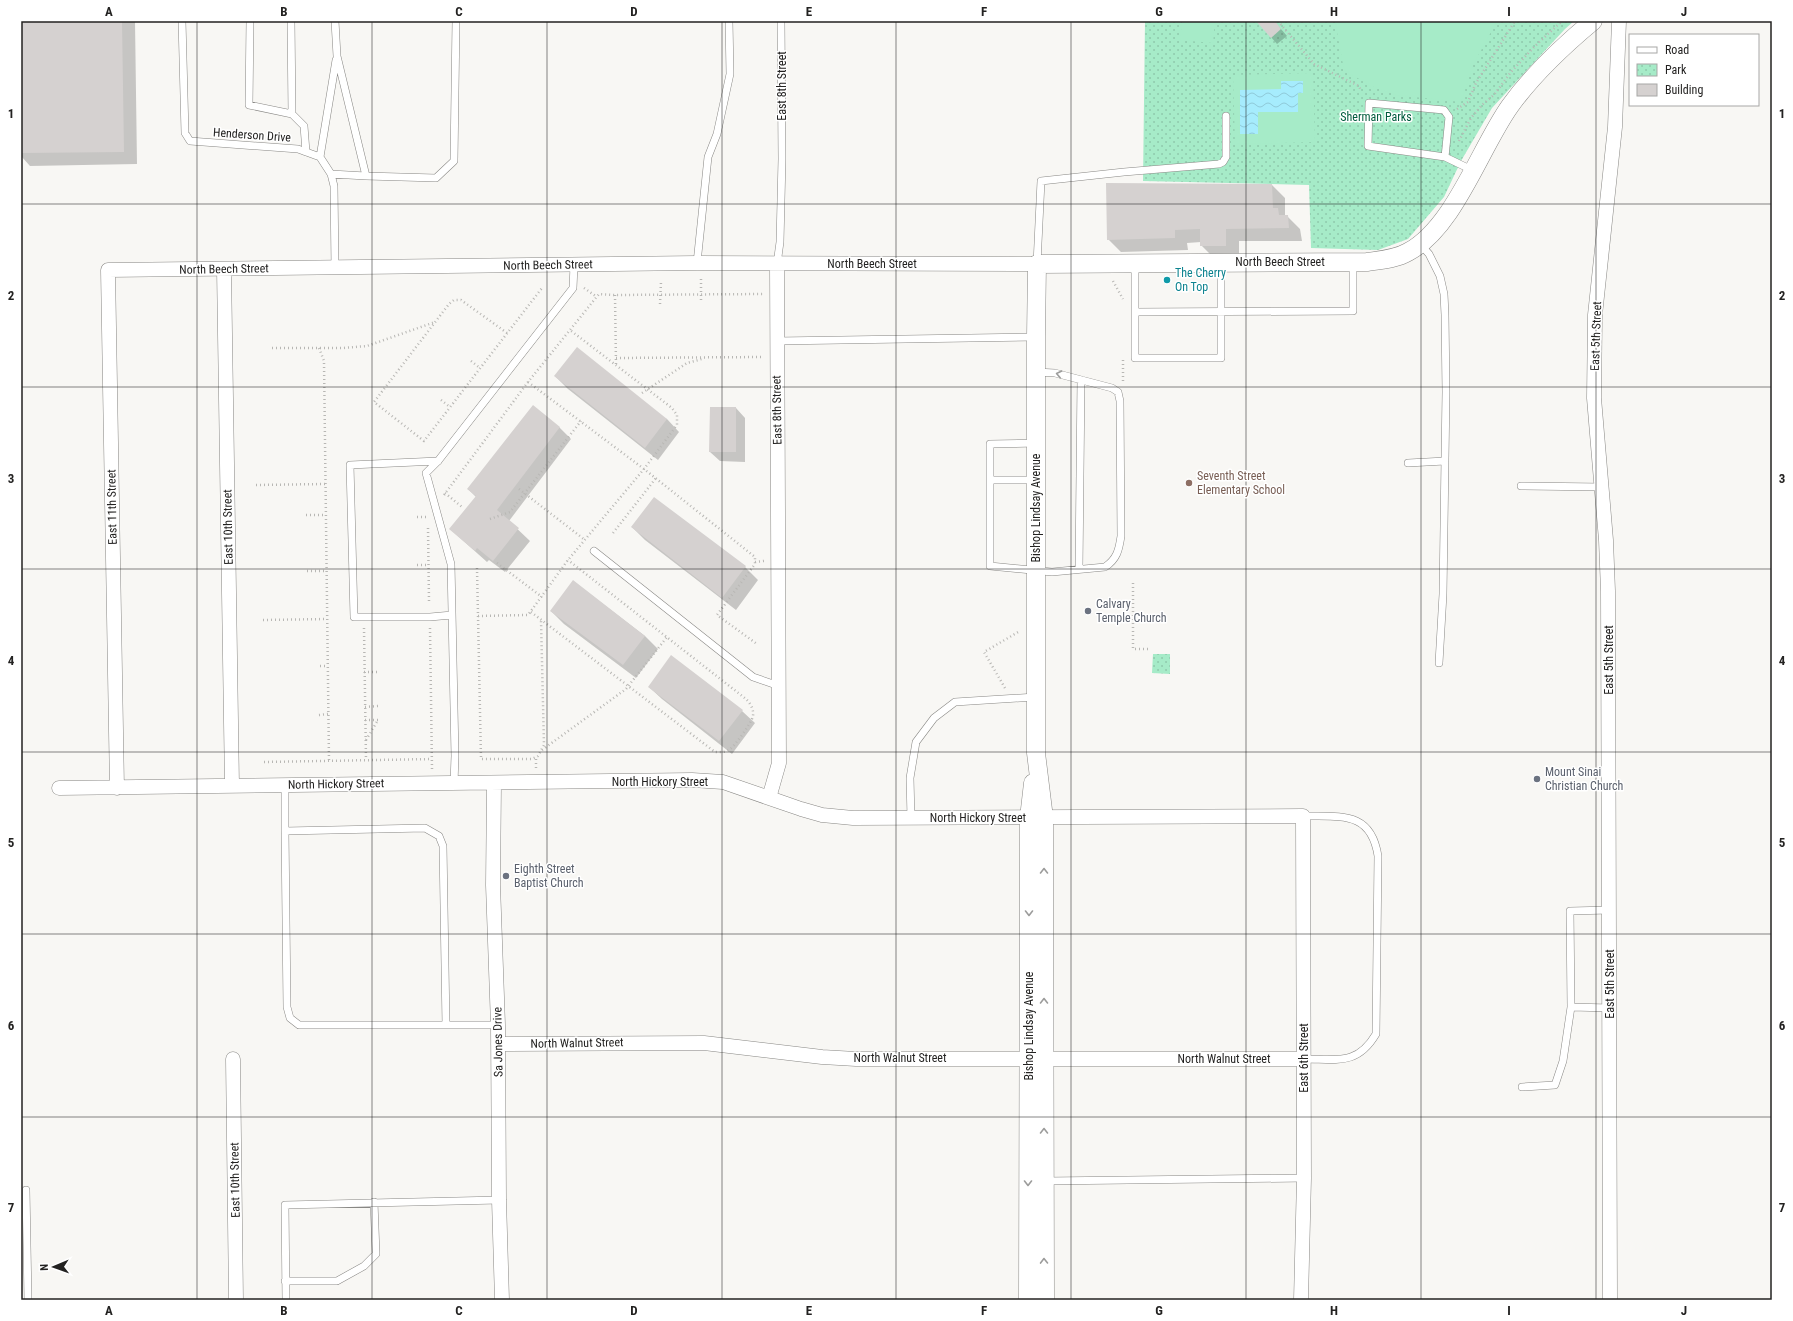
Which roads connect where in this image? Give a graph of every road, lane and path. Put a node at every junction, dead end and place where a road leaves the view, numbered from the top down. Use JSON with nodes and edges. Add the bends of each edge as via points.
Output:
{"nodes":[{"id":1,"x":182,"y":21,"type":"edge"},
{"id":2,"x":250,"y":21,"type":"edge"},
{"id":3,"x":291,"y":21,"type":"edge"},
{"id":4,"x":335,"y":21,"type":"edge"},
{"id":5,"x":456,"y":21,"type":"edge"},
{"id":6,"x":729,"y":21,"type":"edge"},
{"id":7,"x":782,"y":21,"type":"edge"},
{"id":8,"x":1278,"y":21,"type":"edge"},
{"id":9,"x":1515,"y":21,"type":"edge"},
{"id":10,"x":1562,"y":21,"type":"edge"},
{"id":11,"x":1593,"y":21,"type":"edge"},
{"id":12,"x":1619,"y":21,"type":"edge"},
{"id":13,"x":337,"y":56,"type":"junction"},
{"id":14,"x":1362,"y":91,"type":"dead end"},
{"id":15,"x":1456,"y":110,"type":"dead end"},
{"id":16,"x":292,"y":114,"type":"junction"},
{"id":17,"x":1226,"y":116,"type":"dead end"},
{"id":18,"x":1456,"y":145,"type":"dead end"},
{"id":19,"x":306,"y":152,"type":"junction"},
{"id":20,"x":320,"y":158,"type":"junction"},
{"id":21,"x":1445,"y":158,"type":"junction"},
{"id":22,"x":1472,"y":170,"type":"junction"},
{"id":23,"x":331,"y":174,"type":"junction"},
{"id":24,"x":366,"y":176,"type":"junction"},
{"id":25,"x":1421,"y":245,"type":"junction"},
{"id":26,"x":1353,"y":262,"type":"junction"},
{"id":27,"x":697,"y":263,"type":"junction"},
{"id":28,"x":1135,"y":263,"type":"junction"},
{"id":29,"x":1221,"y":263,"type":"junction"},
{"id":30,"x":777,"y":264,"type":"junction"},
{"id":31,"x":1037,"y":264,"type":"junction"},
{"id":32,"x":574,"y":265,"type":"junction"},
{"id":33,"x":335,"y":267,"type":"junction"},
{"id":34,"x":224,"y":269,"type":"junction"},
{"id":35,"x":153,"y":270,"type":"joint"},
{"id":36,"x":701,"y":279,"type":"dead end"},
{"id":37,"x":1112,"y":280,"type":"dead end"},
{"id":38,"x":661,"y":282,"type":"dead end"},
{"id":39,"x":542,"y":288,"type":"dead end"},
{"id":40,"x":584,"y":288,"type":"dead end"},
{"id":41,"x":700,"y":294,"type":"junction"},
{"id":42,"x":776,"y":294,"type":"junction"},
{"id":43,"x":615,"y":295,"type":"junction"},
{"id":44,"x":660,"y":295,"type":"junction"},
{"id":45,"x":596,"y":297,"type":"junction"},
{"id":46,"x":701,"y":301,"type":"dead end"},
{"id":47,"x":660,"y":304,"type":"dead end"},
{"id":48,"x":1123,"y":306,"type":"dead end"},
{"id":49,"x":1135,"y":312,"type":"junction"},
{"id":50,"x":1221,"y":312,"type":"junction"},
{"id":51,"x":436,"y":322,"type":"junction"},
{"id":52,"x":570,"y":330,"type":"junction"},
{"id":53,"x":507,"y":333,"type":"junction"},
{"id":54,"x":1036,"y":337,"type":"junction"},
{"id":55,"x":777,"y":342,"type":"junction"},
{"id":56,"x":272,"y":348,"type":"dead end"},
{"id":57,"x":319,"y":348,"type":"junction"},
{"id":58,"x":616,"y":358,"type":"junction"},
{"id":59,"x":705,"y":358,"type":"junction"},
{"id":60,"x":1123,"y":359,"type":"dead end"},
{"id":61,"x":471,"y":361,"type":"dead end"},
{"id":62,"x":777,"y":361,"type":"junction"},
{"id":63,"x":616,"y":366,"type":"junction"},
{"id":64,"x":480,"y":368,"type":"junction"},
{"id":65,"x":1036,"y":372,"type":"junction"},
{"id":66,"x":1081,"y":380,"type":"junction"},
{"id":67,"x":1123,"y":381,"type":"dead end"},
{"id":68,"x":528,"y":382,"type":"junction"},
{"id":69,"x":647,"y":389,"type":"junction"},
{"id":70,"x":642,"y":393,"type":"dead end"},
{"id":71,"x":441,"y":400,"type":"dead end"},
{"id":72,"x":450,"y":407,"type":"junction"},
{"id":73,"x":581,"y":421,"type":"junction"},
{"id":74,"x":1036,"y":444,"type":"junction"},
{"id":75,"x":438,"y":461,"type":"junction"},
{"id":76,"x":1445,"y":461,"type":"junction"},
{"id":77,"x":1408,"y":463,"type":"dead end"},
{"id":78,"x":644,"y":469,"type":"junction"},
{"id":79,"x":656,"y":478,"type":"junction"},
{"id":80,"x":990,"y":480,"type":"junction"},
{"id":81,"x":1036,"y":480,"type":"junction"},
{"id":82,"x":325,"y":484,"type":"junction"},
{"id":83,"x":256,"y":485,"type":"dead end"},
{"id":84,"x":1521,"y":486,"type":"dead end"},
{"id":85,"x":1602,"y":487,"type":"junction"},
{"id":86,"x":439,"y":489,"type":"dead end"},
{"id":87,"x":519,"y":489,"type":"dead end"},
{"id":88,"x":445,"y":493,"type":"junction"},
{"id":89,"x":525,"y":493,"type":"junction"},
{"id":90,"x":442,"y":497,"type":"dead end"},
{"id":91,"x":462,"y":507,"type":"dead end"},
{"id":92,"x":306,"y":515,"type":"dead end"},
{"id":93,"x":326,"y":515,"type":"junction"},
{"id":94,"x":417,"y":517,"type":"dead end"},
{"id":95,"x":490,"y":519,"type":"dead end"},
{"id":96,"x":613,"y":533,"type":"dead end"},
{"id":97,"x":585,"y":540,"type":"junction"},
{"id":98,"x":428,"y":551,"type":"junction"},
{"id":99,"x":436,"y":551,"type":"dead end"},
{"id":100,"x":594,"y":551,"type":"dead end"},
{"id":101,"x":568,"y":560,"type":"junction"},
{"id":102,"x":497,"y":563,"type":"dead end"},
{"id":103,"x":417,"y":565,"type":"dead end"},
{"id":104,"x":429,"y":565,"type":"junction"},
{"id":105,"x":478,"y":568,"type":"dead end"},
{"id":106,"x":1079,"y":569,"type":"junction"},
{"id":107,"x":307,"y":571,"type":"dead end"},
{"id":108,"x":326,"y":571,"type":"junction"},
{"id":109,"x":1036,"y":571,"type":"junction"},
{"id":110,"x":1133,"y":583,"type":"dead end"},
{"id":111,"x":542,"y":597,"type":"junction"},
{"id":112,"x":429,"y":601,"type":"dead end"},
{"id":113,"x":531,"y":612,"type":"junction"},
{"id":114,"x":452,"y":615,"type":"junction"},
{"id":115,"x":478,"y":616,"type":"junction"},
{"id":116,"x":327,"y":619,"type":"junction"},
{"id":117,"x":263,"y":620,"type":"dead end"},
{"id":118,"x":541,"y":620,"type":"junction"},
{"id":119,"x":430,"y":627,"type":"dead end"},
{"id":120,"x":364,"y":628,"type":"dead end"},
{"id":121,"x":1022,"y":630,"type":"dead end"},
{"id":122,"x":667,"y":637,"type":"junction"},
{"id":123,"x":757,"y":644,"type":"dead end"},
{"id":124,"x":1149,"y":649,"type":"dead end"},
{"id":125,"x":1439,"y":663,"type":"dead end"},
{"id":126,"x":320,"y":666,"type":"dead end"},
{"id":127,"x":327,"y":666,"type":"junction"},
{"id":128,"x":364,"y":672,"type":"junction"},
{"id":129,"x":378,"y":672,"type":"dead end"},
{"id":130,"x":628,"y":686,"type":"junction"},
{"id":131,"x":779,"y":686,"type":"junction"},
{"id":132,"x":1005,"y":688,"type":"dead end"},
{"id":133,"x":1036,"y":697,"type":"junction"},
{"id":134,"x":378,"y":706,"type":"dead end"},
{"id":135,"x":365,"y":707,"type":"junction"},
{"id":136,"x":328,"y":714,"type":"junction"},
{"id":137,"x":319,"y":715,"type":"dead end"},
{"id":138,"x":365,"y":720,"type":"junction"},
{"id":139,"x":365,"y":741,"type":"junction"},
{"id":140,"x":542,"y":750,"type":"junction"},
{"id":141,"x":432,"y":759,"type":"junction"},
{"id":142,"x":366,"y":760,"type":"junction"},
{"id":143,"x":329,"y":761,"type":"junction"},
{"id":144,"x":264,"y":762,"type":"dead end"},
{"id":145,"x":432,"y":773,"type":"dead end"},
{"id":146,"x":454,"y":783,"type":"junction"},
{"id":147,"x":494,"y":784,"type":"junction"},
{"id":148,"x":284,"y":785,"type":"junction"},
{"id":149,"x":232,"y":786,"type":"junction"},
{"id":150,"x":59,"y":788,"type":"dead end"},
{"id":151,"x":117,"y":788,"type":"junction"},
{"id":152,"x":768,"y":798,"type":"junction"},
{"id":153,"x":1303,"y":816,"type":"junction"},
{"id":154,"x":911,"y":818,"type":"junction"},
{"id":155,"x":1036,"y":818,"type":"junction"},
{"id":156,"x":285,"y":831,"type":"junction"},
{"id":157,"x":1610,"y":910,"type":"junction"},
{"id":158,"x":1571,"y":1007,"type":"junction"},
{"id":159,"x":1610,"y":1008,"type":"junction"},
{"id":160,"x":446,"y":1024,"type":"junction"},
{"id":161,"x":498,"y":1025,"type":"junction"},
{"id":162,"x":498,"y":1044,"type":"junction"},
{"id":163,"x":234,"y":1059,"type":"dead end"},
{"id":164,"x":1036,"y":1059,"type":"junction"},
{"id":165,"x":1304,"y":1059,"type":"junction"},
{"id":166,"x":1522,"y":1087,"type":"dead end"},
{"id":167,"x":1304,"y":1178,"type":"junction"},
{"id":168,"x":1043,"y":1181,"type":"junction"},
{"id":169,"x":26,"y":1190,"type":"dead end"},
{"id":170,"x":499,"y":1200,"type":"junction"},
{"id":171,"x":374,"y":1202,"type":"junction"},
{"id":172,"x":285,"y":1282,"type":"junction"},
{"id":173,"x":28,"y":1300,"type":"edge"},
{"id":174,"x":236,"y":1300,"type":"edge"},
{"id":175,"x":286,"y":1300,"type":"edge"},
{"id":176,"x":502,"y":1300,"type":"edge"},
{"id":177,"x":1028,"y":1300,"type":"edge"},
{"id":178,"x":1045,"y":1300,"type":"edge"},
{"id":179,"x":1301,"y":1300,"type":"edge"},
{"id":180,"x":1610,"y":1300,"type":"edge"}],
"edges":[{"from":1,"to":19,"type":"lane","name":"Henderson Drive","via":[[185,133],[190,141],[298,149]]},
{"from":2,"to":16,"type":"lane","via":[[249,105]]},
{"from":3,"to":16,"type":"lane"},
{"from":4,"to":13,"type":"lane"},
{"from":5,"to":24,"type":"lane","via":[[454,161],[436,178]]},
{"from":6,"to":27,"type":"lane","via":[[730,74],[717,134],[708,157]]},
{"from":7,"to":30,"type":"lane","name":"East 8th Street","via":[[782,159]]},
{"from":8,"to":14,"type":"path","via":[[1314,64],[1359,86]]},
{"from":9,"to":15,"type":"path","via":[[1476,83],[1468,102]]},
{"from":10,"to":18,"type":"path","via":[[1534,47],[1494,95],[1482,105],[1471,118]]},
{"from":11,"to":22,"type":"street","name":"North Beech Street","via":[[1538,72],[1511,105]]},
{"from":12,"to":85,"type":"street","name":"East 5th Street","via":[[1615,127],[1595,315],[1594,398]]},
{"from":13,"to":20,"type":"lane"},
{"from":13,"to":24,"type":"lane"},
{"from":16,"to":19,"type":"lane","via":[[304,126]]},
{"from":17,"to":31,"type":"lane","via":[[1226,157],[1219,164],[1041,181]]},
{"from":19,"to":20,"type":"lane","name":"Henderson Drive"},
{"from":20,"to":23,"type":"lane"},
{"from":21,"to":21,"type":"lane","via":[[1368,146],[1368,103],[1444,110],[1449,117]]},
{"from":21,"to":22,"type":"lane"},
{"from":22,"to":25,"type":"street","name":"North Beech Street","via":[[1443,222]]},
{"from":23,"to":24,"type":"lane"},
{"from":23,"to":33,"type":"lane","via":[[334,186]]},
{"from":25,"to":26,"type":"street","name":"North Beech Street","via":[[1394,258]]},
{"from":25,"to":76,"type":"lane","via":[[1429,254],[1440,276],[1444,294]]},
{"from":26,"to":29,"type":"street","name":"North Beech Street"},
{"from":26,"to":50,"type":"lane","via":[[1353,311]]},
{"from":27,"to":30,"type":"street","name":"North Beech Street"},
{"from":27,"to":32,"type":"street","name":"North Beech Street"},
{"from":28,"to":29,"type":"street","name":"North Beech Street"},
{"from":28,"to":31,"type":"street","name":"North Beech Street"},
{"from":28,"to":49,"type":"lane"},
{"from":29,"to":50,"type":"lane"},
{"from":30,"to":31,"type":"street","name":"North Beech Street"},
{"from":30,"to":42,"type":"street","name":"East 8th Street"},
{"from":31,"to":54,"type":"street","name":"Bishop Lindsay Avenue"},
{"from":32,"to":33,"type":"street","name":"North Beech Street"},
{"from":32,"to":75,"type":"lane","via":[[572,288]]},
{"from":33,"to":34,"type":"street","name":"North Beech Street"},
{"from":34,"to":35,"type":"street","name":"North Beech Street"},
{"from":34,"to":149,"type":"street","name":"East 10th Street"},
{"from":35,"to":151,"type":"street","name":"East 11th Street","via":[[108,270]]},
{"from":36,"to":41,"type":"path"},
{"from":37,"to":48,"type":"path","via":[[1123,298]]},
{"from":38,"to":44,"type":"path"},
{"from":39,"to":53,"type":"path"},
{"from":40,"to":45,"type":"path"},
{"from":41,"to":42,"type":"path"},
{"from":41,"to":44,"type":"path"},
{"from":41,"to":46,"type":"path"},
{"from":42,"to":55,"type":"street","name":"East 8th Street"},
{"from":43,"to":44,"type":"path"},
{"from":43,"to":45,"type":"path","via":[[599,294]]},
{"from":43,"to":58,"type":"path"},
{"from":44,"to":47,"type":"path"},
{"from":45,"to":52,"type":"path"},
{"from":49,"to":50,"type":"lane"},
{"from":49,"to":50,"type":"lane","via":[[1135,358],[1221,358]]},
{"from":51,"to":53,"type":"path","via":[[449,304],[454,300],[461,300]]},
{"from":51,"to":57,"type":"path","via":[[367,346]]},
{"from":51,"to":72,"type":"path","via":[[374,402],[424,441]]},
{"from":52,"to":63,"type":"path"},
{"from":52,"to":68,"type":"path"},
{"from":53,"to":64,"type":"path"},
{"from":54,"to":55,"type":"lane"},
{"from":54,"to":65,"type":"street","name":"Bishop Lindsay Avenue"},
{"from":55,"to":62,"type":"street","name":"East 8th Street"},
{"from":56,"to":57,"type":"path"},
{"from":57,"to":82,"type":"path","via":[[324,361]]},
{"from":58,"to":59,"type":"path"},
{"from":58,"to":63,"type":"path"},
{"from":59,"to":62,"type":"path","via":[[763,357]]},
{"from":59,"to":69,"type":"path","via":[[687,363]]},
{"from":60,"to":67,"type":"path"},
{"from":61,"to":64,"type":"path"},
{"from":62,"to":131,"type":"street","name":"East 8th Street"},
{"from":63,"to":69,"type":"path"},
{"from":64,"to":72,"type":"path"},
{"from":66,"to":65,"type":"lane","one_way":true,"via":[[1054,373]]},
{"from":65,"to":74,"type":"street","name":"Bishop Lindsay Avenue"},
{"from":66,"to":106,"type":"lane"},
{"from":66,"to":106,"type":"lane","via":[[1118,392],[1121,536],[1118,553],[1112,562],[1105,567]]},
{"from":68,"to":73,"type":"path"},
{"from":68,"to":88,"type":"path"},
{"from":69,"to":70,"type":"path"},
{"from":69,"to":78,"type":"path","via":[[672,408],[677,415],[676,425]]},
{"from":71,"to":72,"type":"path"},
{"from":73,"to":78,"type":"path"},
{"from":73,"to":89,"type":"path"},
{"from":74,"to":80,"type":"lane","via":[[990,444]]},
{"from":74,"to":81,"type":"street","name":"Bishop Lindsay Avenue"},
{"from":75,"to":114,"type":"lane","via":[[426,473],[451,564]]},
{"from":75,"to":114,"type":"lane","via":[[350,465],[354,617]]},
{"from":76,"to":77,"type":"lane"},
{"from":76,"to":125,"type":"lane"},
{"from":78,"to":79,"type":"path"},
{"from":78,"to":97,"type":"path"},
{"from":79,"to":96,"type":"path"},
{"from":79,"to":123,"type":"path","via":[[754,557],[755,564],[717,615]]},
{"from":80,"to":81,"type":"lane"},
{"from":80,"to":109,"type":"lane","via":[[990,566]]},
{"from":81,"to":109,"type":"street","name":"Bishop Lindsay Avenue"},
{"from":82,"to":83,"type":"path"},
{"from":82,"to":93,"type":"path"},
{"from":84,"to":85,"type":"lane"},
{"from":85,"to":157,"type":"street","name":"East 5th Street","via":[[1608,591]]},
{"from":86,"to":88,"type":"path"},
{"from":87,"to":89,"type":"path"},
{"from":88,"to":90,"type":"path"},
{"from":88,"to":91,"type":"path"},
{"from":89,"to":95,"type":"path","via":[[510,512]]},
{"from":89,"to":97,"type":"path"},
{"from":92,"to":93,"type":"path"},
{"from":93,"to":108,"type":"path"},
{"from":94,"to":98,"type":"path","via":[[428,517]]},
{"from":97,"to":101,"type":"path"},
{"from":98,"to":99,"type":"path"},
{"from":98,"to":104,"type":"path"},
{"from":100,"to":131,"type":"lane","via":[[753,677]]},
{"from":101,"to":111,"type":"path"},
{"from":101,"to":122,"type":"path"},
{"from":102,"to":111,"type":"path"},
{"from":103,"to":104,"type":"path"},
{"from":104,"to":112,"type":"path"},
{"from":105,"to":115,"type":"path"},
{"from":106,"to":109,"type":"lane"},
{"from":107,"to":108,"type":"path"},
{"from":108,"to":116,"type":"path"},
{"from":109,"to":133,"type":"street","name":"Bishop Lindsay Avenue"},
{"from":110,"to":124,"type":"path","via":[[1133,649]]},
{"from":111,"to":113,"type":"path"},
{"from":113,"to":115,"type":"path","via":[[528,615]]},
{"from":113,"to":118,"type":"path"},
{"from":114,"to":146,"type":"lane"},
{"from":115,"to":140,"type":"path","via":[[481,759],[532,759]]},
{"from":116,"to":117,"type":"path"},
{"from":116,"to":127,"type":"path"},
{"from":118,"to":130,"type":"path"},
{"from":118,"to":140,"type":"path","via":[[544,745]]},
{"from":119,"to":141,"type":"path"},
{"from":120,"to":128,"type":"path"},
{"from":121,"to":132,"type":"path","via":[[984,652]]},
{"from":122,"to":130,"type":"path"},
{"from":122,"to":130,"type":"path","via":[[752,705],[753,716],[750,724],[730,749],[714,752]]},
{"from":126,"to":127,"type":"path"},
{"from":127,"to":136,"type":"path"},
{"from":128,"to":129,"type":"path"},
{"from":128,"to":135,"type":"path"},
{"from":130,"to":140,"type":"path"},
{"from":131,"to":152,"type":"street","name":"East 8th Street","via":[[779,763]]},
{"from":133,"to":154,"type":"lane","via":[[955,702],[934,718],[916,742],[910,778]]},
{"from":133,"to":155,"type":"street","name":"Bishop Lindsay Avenue"},
{"from":134,"to":135,"type":"path"},
{"from":135,"to":138,"type":"path"},
{"from":136,"to":137,"type":"path"},
{"from":136,"to":143,"type":"path"},
{"from":138,"to":139,"type":"path"},
{"from":138,"to":139,"type":"path","via":[[378,720]]},
{"from":139,"to":142,"type":"path"},
{"from":141,"to":142,"type":"path"},
{"from":141,"to":145,"type":"path"},
{"from":142,"to":143,"type":"path"},
{"from":143,"to":144,"type":"path"},
{"from":146,"to":147,"type":"street","name":"North Hickory Street"},
{"from":146,"to":148,"type":"street","name":"North Hickory Street"},
{"from":147,"to":152,"type":"street","name":"North Hickory Street","via":[[692,780],[723,782]]},
{"from":147,"to":161,"type":"street","name":"Sa Jones Drive","via":[[493,885]]},
{"from":148,"to":149,"type":"street","name":"North Hickory Street"},
{"from":148,"to":156,"type":"lane"},
{"from":149,"to":151,"type":"street","name":"North Hickory Street"},
{"from":150,"to":151,"type":"street","name":"North Hickory Street"},
{"from":152,"to":154,"type":"street","name":"North Hickory Street","via":[[822,815]]},
{"from":153,"to":155,"type":"street","name":"North Hickory Street"},
{"from":153,"to":165,"type":"street","name":"East 6th Street"},
{"from":153,"to":165,"type":"lane","via":[[1353,818],[1370,831],[1376,843],[1378,856],[1376,1034],[1366,1049],[1352,1057]]},
{"from":154,"to":155,"type":"street","name":"North Hickory Street"},
{"from":155,"to":164,"type":"street","name":"Bishop Lindsay Avenue"},
{"from":156,"to":160,"type":"lane","via":[[425,828],[439,836],[443,846]]},
{"from":156,"to":160,"type":"lane","via":[[287,1007],[290,1018],[299,1025]]},
{"from":157,"to":158,"type":"lane","via":[[1570,911]]},
{"from":157,"to":159,"type":"street","name":"East 5th Street"},
{"from":158,"to":159,"type":"lane"},
{"from":158,"to":166,"type":"lane","via":[[1563,1061],[1555,1085]]},
{"from":159,"to":180,"type":"street","name":"East 5th Street"},
{"from":160,"to":161,"type":"lane"},
{"from":161,"to":162,"type":"street","name":"Sa Jones Drive"},
{"from":162,"to":164,"type":"street","name":"North Walnut Street","via":[[704,1043],[822,1057]]},
{"from":162,"to":170,"type":"street","name":"Sa Jones Drive"},
{"from":163,"to":174,"type":"street","name":"East 10th Street"},
{"from":164,"to":165,"type":"street","name":"North Walnut Street"},
{"from":168,"to":164,"type":"street","name":"Bishop Lindsay Avenue","one_way":true},
{"from":164,"to":177,"type":"street","name":"Bishop Lindsay Avenue","one_way":true},
{"from":165,"to":167,"type":"street","name":"East 6th Street"},
{"from":167,"to":168,"type":"lane"},
{"from":167,"to":179,"type":"street","name":"East 6th Street"},
{"from":178,"to":168,"type":"street","name":"Bishop Lindsay Avenue","one_way":true},
{"from":169,"to":173,"type":"lane"},
{"from":170,"to":171,"type":"lane"},
{"from":170,"to":176,"type":"street","name":"Sa Jones Drive"},
{"from":171,"to":172,"type":"lane","via":[[376,1254],[364,1266],[337,1281]]},
{"from":171,"to":172,"type":"lane","via":[[285,1205]]},
{"from":172,"to":175,"type":"lane"}]}
